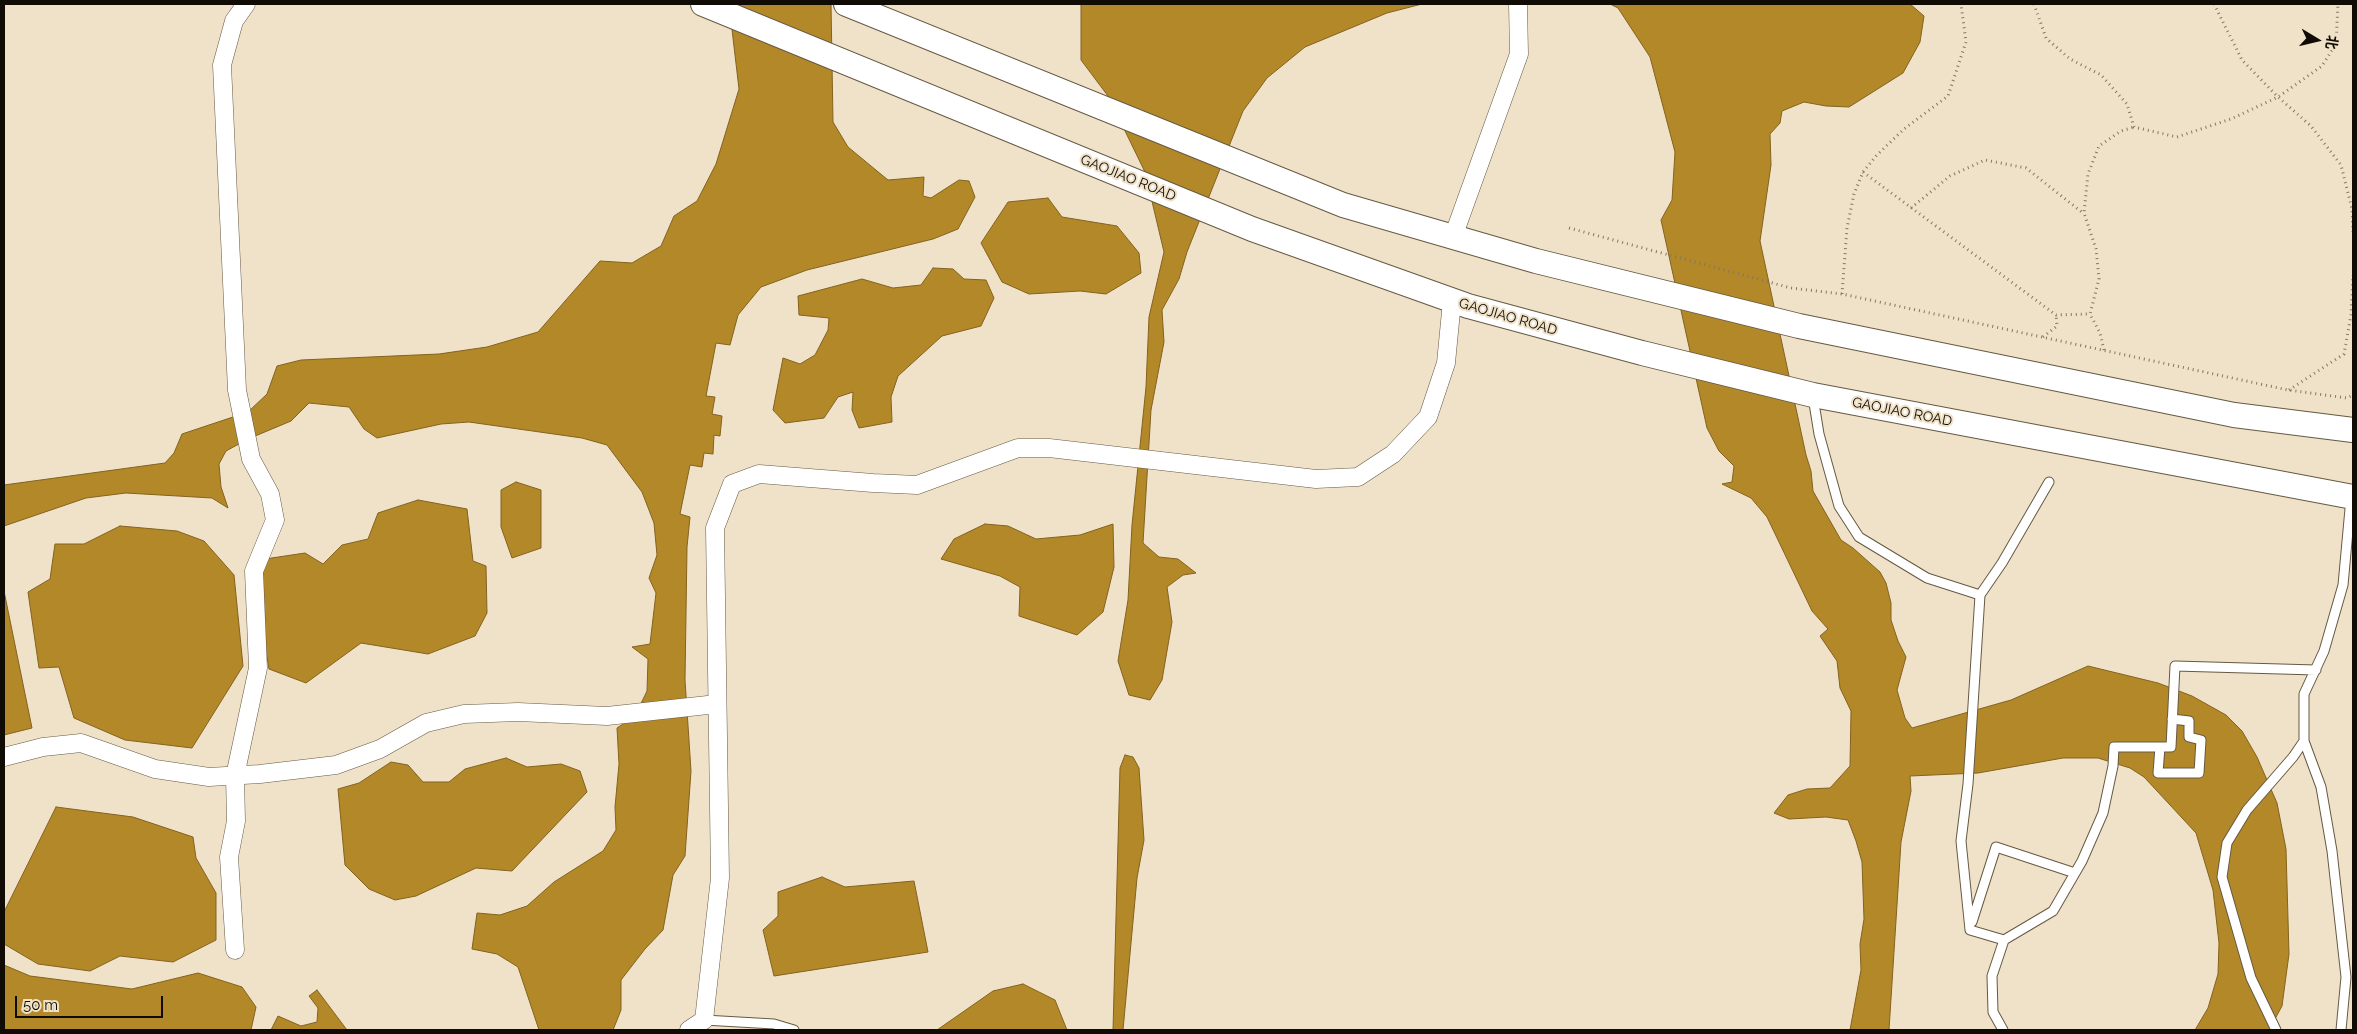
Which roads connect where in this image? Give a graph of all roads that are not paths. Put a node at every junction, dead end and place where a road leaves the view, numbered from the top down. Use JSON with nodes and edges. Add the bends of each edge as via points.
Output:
{"nodes":[{"id":1,"x":246,"y":4,"type":"edge"},
{"id":2,"x":703,"y":4,"type":"edge"},
{"id":3,"x":846,"y":4,"type":"edge"},
{"id":4,"x":1518,"y":5,"type":"edge"},
{"id":5,"x":1453,"y":237,"type":"junction"},
{"id":6,"x":1452,"y":300,"type":"junction"},
{"id":7,"x":1813,"y":395,"type":"junction"},
{"id":8,"x":2353,"y":430,"type":"edge"},
{"id":9,"x":2049,"y":482,"type":"dead end"},
{"id":10,"x":2352,"y":497,"type":"edge"},
{"id":11,"x":1980,"y":595,"type":"junction"},
{"id":12,"x":2316,"y":670,"type":"junction"},
{"id":13,"x":717,"y":704,"type":"junction"},
{"id":14,"x":2172,"y":719,"type":"junction"},
{"id":15,"x":2304,"y":741,"type":"junction"},
{"id":16,"x":2160,"y":747,"type":"junction"},
{"id":17,"x":4,"y":757,"type":"edge"},
{"id":18,"x":235,"y":776,"type":"junction"},
{"id":19,"x":2075,"y":873,"type":"junction"},
{"id":20,"x":1970,"y":930,"type":"junction"},
{"id":21,"x":2004,"y":940,"type":"junction"},
{"id":22,"x":235,"y":950,"type":"dead end"},
{"id":23,"x":704,"y":1020,"type":"junction"},
{"id":24,"x":689,"y":1030,"type":"edge"},
{"id":25,"x":794,"y":1030,"type":"edge"},
{"id":26,"x":2003,"y":1030,"type":"edge"},
{"id":27,"x":2276,"y":1030,"type":"edge"},
{"id":28,"x":2340,"y":1030,"type":"edge"}],
"edges":[{"from":1,"to":18,"type":"street","via":[[234,21],[222,65],[238,390],[251,459],[270,494],[275,520],[254,571],[258,668]]},
{"from":2,"to":6,"type":"main road","name":"GAOJIAO ROAD","via":[[1252,228]]},
{"from":3,"to":5,"type":"main road","via":[[1343,205]]},
{"from":4,"to":5,"type":"street","via":[[1519,54]]},
{"from":5,"to":8,"type":"main road","via":[[1536,261],[1799,326],[2234,415]]},
{"from":6,"to":7,"type":"main road","name":"GAOJIAO ROAD","via":[[1538,326]]},
{"from":6,"to":13,"type":"street","via":[[1446,362],[1428,417],[1393,454],[1358,478],[1316,478],[1049,448],[1018,448],[918,485],[758,474],[732,484],[715,528]]},
{"from":7,"to":10,"type":"main road","name":"GAOJIAO ROAD"},
{"from":7,"to":11,"type":"lane","via":[[1819,434],[1840,506],[1859,537],[1927,578]]},
{"from":9,"to":11,"type":"lane"},
{"from":10,"to":12,"type":"lane","via":[[2342,585]]},
{"from":11,"to":20,"type":"lane","via":[[1968,784],[1961,841]]},
{"from":12,"to":14,"type":"lane","via":[[2175,666]]},
{"from":12,"to":15,"type":"lane","via":[[2304,694]]},
{"from":13,"to":18,"type":"street","via":[[607,716],[518,712],[464,714],[426,723],[380,749],[336,765]]},
{"from":13,"to":23,"type":"street","via":[[720,878]]},
{"from":14,"to":16,"type":"lane","via":[[2171,747]]},
{"from":14,"to":16,"type":"lane","via":[[2189,721],[2189,737],[2201,740],[2199,773],[2158,773]]},
{"from":15,"to":27,"type":"lane","via":[[2247,810],[2227,843],[2222,877],[2251,978]]},
{"from":15,"to":28,"type":"lane","via":[[2321,787],[2332,850],[2346,977]]},
{"from":16,"to":19,"type":"lane","via":[[2114,747],[2103,813]]},
{"from":17,"to":18,"type":"street","via":[[43,747],[81,743],[155,769],[209,777]]},
{"from":18,"to":22,"type":"street","via":[[236,821],[229,856]]},
{"from":19,"to":20,"type":"lane","via":[[1996,847]]},
{"from":19,"to":21,"type":"lane","via":[[2052,911]]},
{"from":20,"to":21,"type":"lane"},
{"from":21,"to":26,"type":"lane","via":[[1992,976],[1993,1012]]},
{"from":23,"to":24,"type":"street"},
{"from":23,"to":25,"type":"lane","via":[[774,1024]]}]}
